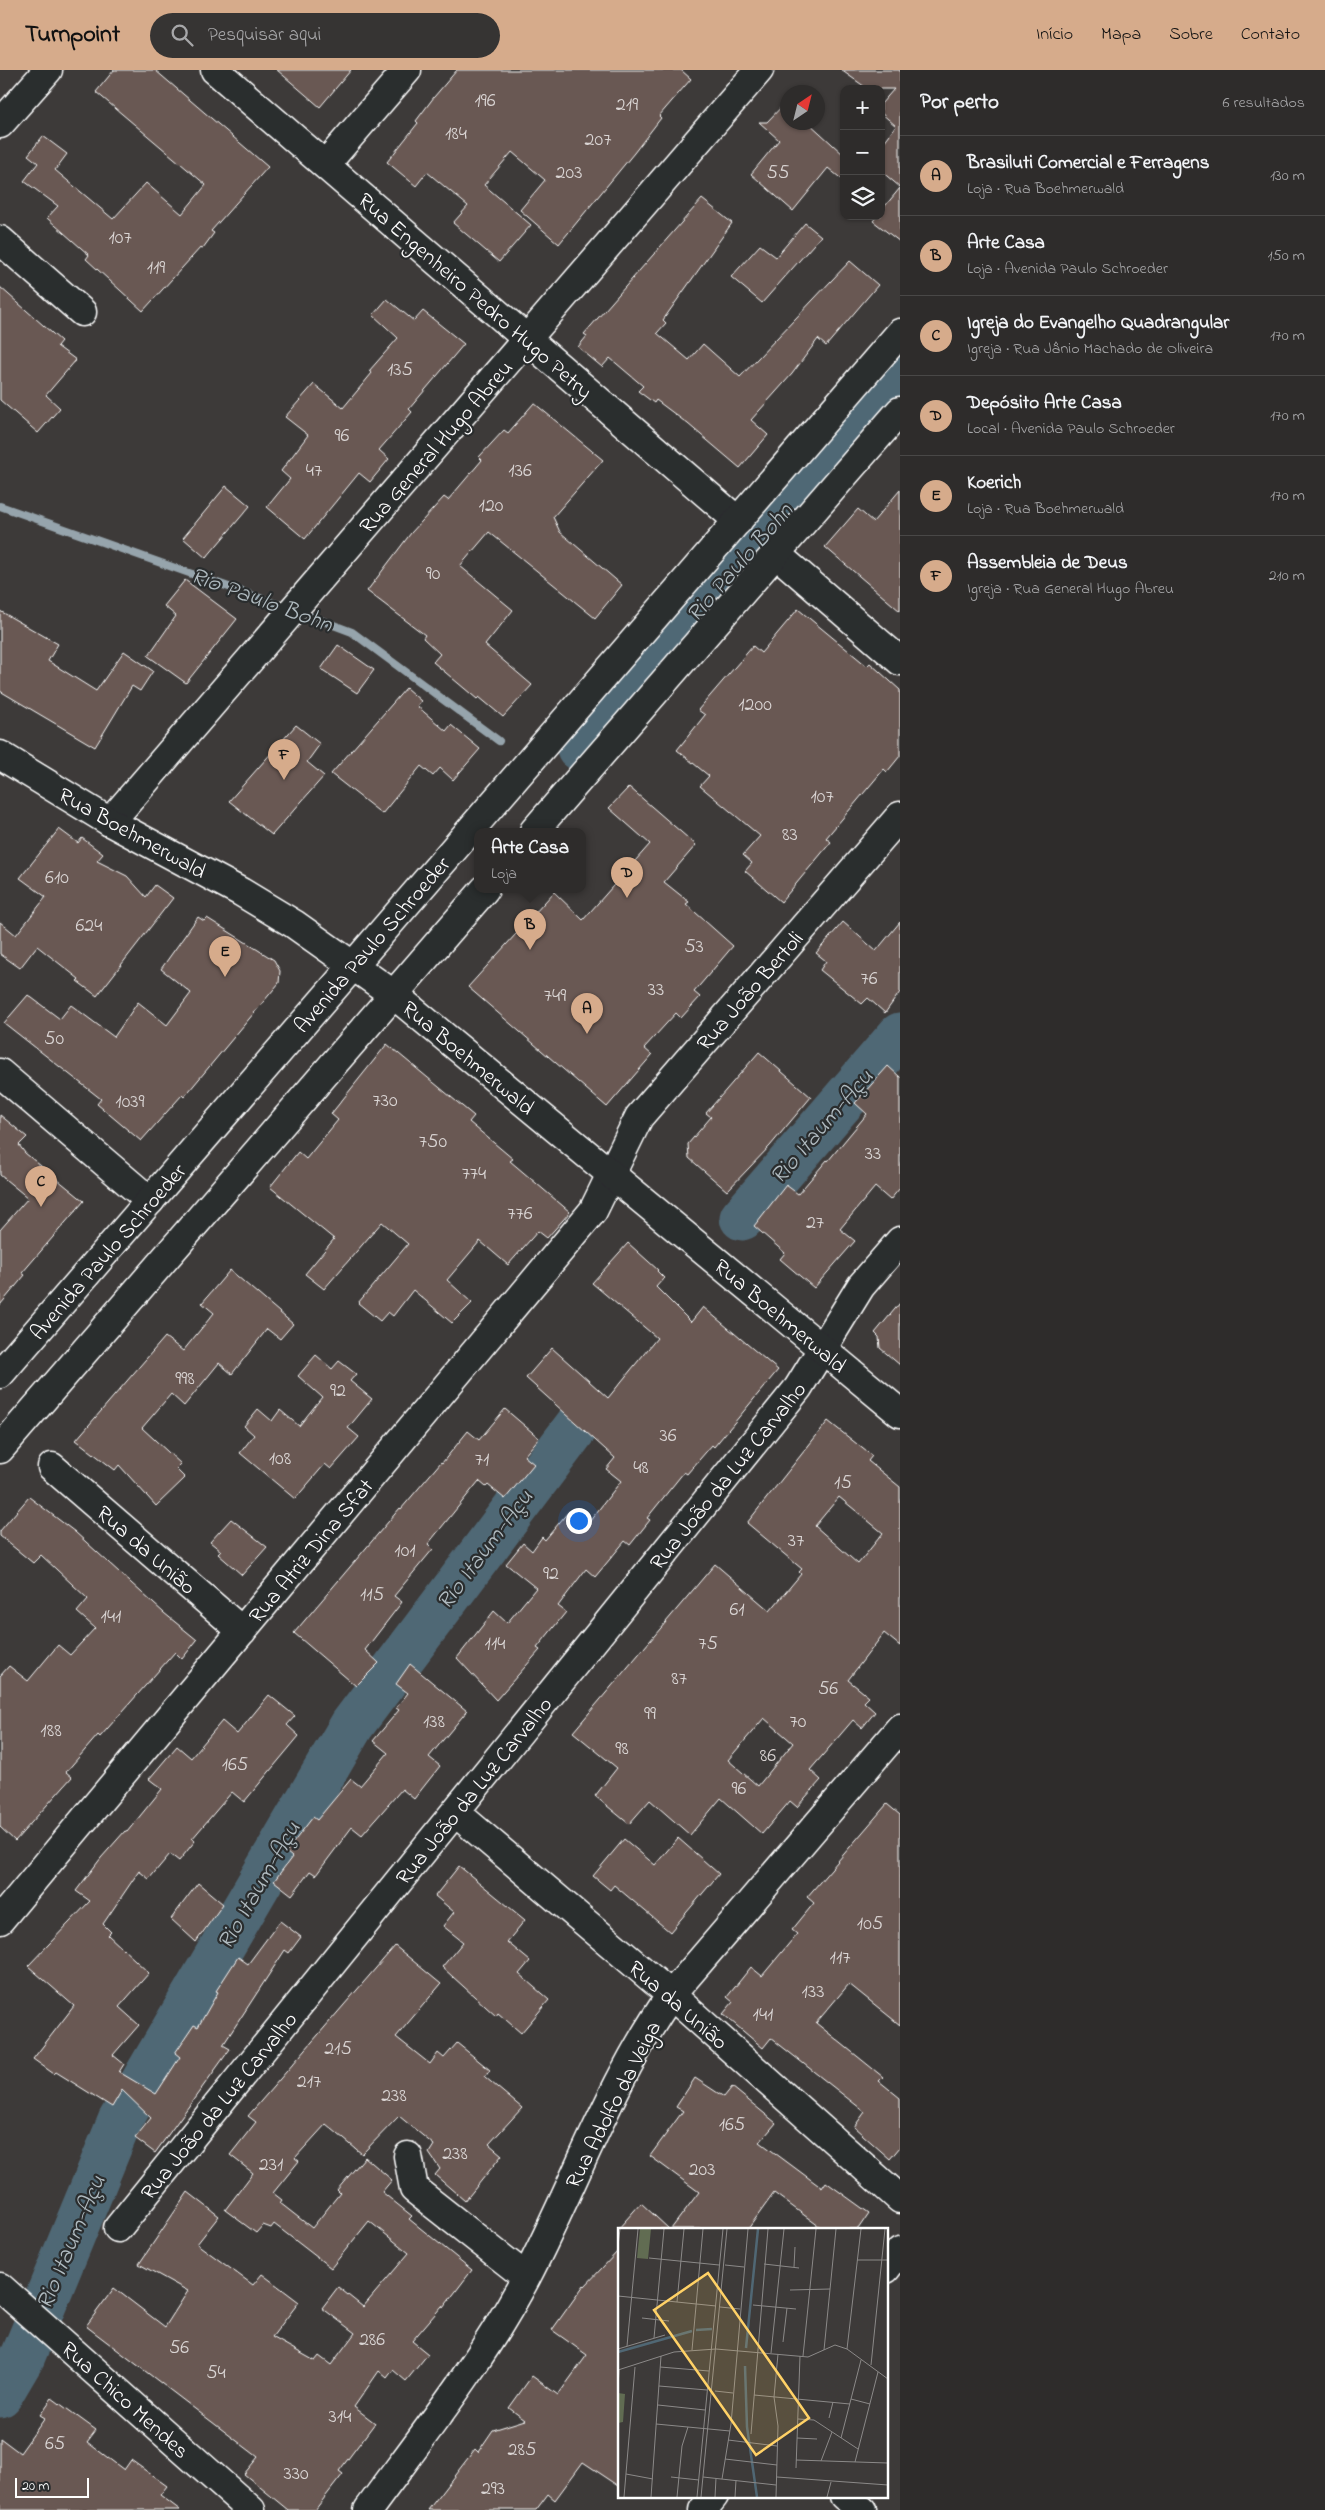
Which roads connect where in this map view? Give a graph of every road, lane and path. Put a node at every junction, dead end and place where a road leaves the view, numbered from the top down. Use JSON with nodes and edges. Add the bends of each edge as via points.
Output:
{"nodes":[{"id":1,"x":48,"y":70,"type":"edge"},
{"id":2,"x":215,"y":70,"type":"edge"},
{"id":3,"x":407,"y":70,"type":"edge"},
{"id":4,"x":759,"y":70,"type":"edge"},
{"id":5,"x":0,"y":124,"type":"edge"},
{"id":6,"x":325,"y":165,"type":"junction"},
{"id":7,"x":0,"y":240,"type":"edge"},
{"id":8,"x":82,"y":312,"type":"dead end"},
{"id":9,"x":900,"y":333,"type":"edge"},
{"id":10,"x":527,"y":339,"type":"junction"},
{"id":11,"x":900,"y":411,"type":"edge"},
{"id":12,"x":738,"y":521,"type":"junction"},
{"id":13,"x":775,"y":553,"type":"junction"},
{"id":14,"x":900,"y":661,"type":"edge"},
{"id":15,"x":0,"y":755,"type":"edge"},
{"id":16,"x":900,"y":816,"type":"edge"},
{"id":17,"x":110,"y":822,"type":"junction"},
{"id":18,"x":537,"y":828,"type":"edge"},
{"id":19,"x":481,"y":893,"type":"edge"},
{"id":20,"x":354,"y":964,"type":"junction"},
{"id":21,"x":393,"y":994,"type":"junction"},
{"id":22,"x":0,"y":1074,"type":"edge"},
{"id":23,"x":610,"y":1173,"type":"junction"},
{"id":24,"x":150,"y":1201,"type":"junction"},
{"id":25,"x":900,"y":1241,"type":"edge"},
{"id":26,"x":822,"y":1348,"type":"junction"},
{"id":27,"x":0,"y":1374,"type":"edge"},
{"id":28,"x":900,"y":1413,"type":"edge"},
{"id":29,"x":0,"y":1449,"type":"edge"},
{"id":30,"x":52,"y":1467,"type":"dead end"},
{"id":31,"x":242,"y":1631,"type":"junction"},
{"id":32,"x":900,"y":1728,"type":"edge"},
{"id":33,"x":455,"y":1812,"type":"junction"},
{"id":34,"x":0,"y":1920,"type":"edge"},
{"id":35,"x":671,"y":1995,"type":"junction"},
{"id":36,"x":408,"y":2156,"type":"dead end"},
{"id":37,"x":900,"y":2199,"type":"edge"},
{"id":38,"x":118,"y":2228,"type":"dead end"},
{"id":39,"x":900,"y":2251,"type":"edge"},
{"id":40,"x":888,"y":2266,"type":"edge"},
{"id":41,"x":526,"y":2277,"type":"junction"},
{"id":42,"x":0,"y":2287,"type":"edge"},
{"id":43,"x":712,"y":2498,"type":"edge"},
{"id":44,"x":847,"y":2498,"type":"edge"},
{"id":45,"x":251,"y":2510,"type":"edge"},
{"id":46,"x":368,"y":2510,"type":"edge"},
{"id":47,"x":703,"y":2510,"type":"edge"},
{"id":48,"x":862,"y":2510,"type":"edge"}],
"edges":[{"from":1,"to":5,"type":"street"},
{"from":2,"to":6,"type":"street","name":"Rua Engenheiro Pedro Hugo Petry"},
{"from":3,"to":6,"type":"street"},
{"from":4,"to":10,"type":"street","name":"Rua General Hugo Abreu"},
{"from":6,"to":10,"type":"street","name":"Rua Engenheiro Pedro Hugo Petry"},
{"from":7,"to":8,"type":"street"},
{"from":9,"to":12,"type":"street","name":"Avenida Paulo Schroeder"},
{"from":10,"to":12,"type":"street","name":"Rua Engenheiro Pedro Hugo Petry"},
{"from":10,"to":17,"type":"street","name":"Rua General Hugo Abreu"},
{"from":11,"to":13,"type":"street"},
{"from":12,"to":20,"type":"street","name":"Avenida Paulo Schroeder"},
{"from":13,"to":14,"type":"street"},
{"from":13,"to":18,"type":"street"},
{"from":15,"to":17,"type":"street","name":"Rua Boehmerwald"},
{"from":16,"to":23,"type":"street","name":"Rua João Bertoli","via":[[639,1117]]},
{"from":17,"to":20,"type":"street","name":"Rua Boehmerwald","via":[[241,892]]},
{"from":19,"to":21,"type":"street"},
{"from":20,"to":21,"type":"street","name":"Rua Boehmerwald"},
{"from":20,"to":24,"type":"street","name":"Avenida Paulo Schroeder"},
{"from":21,"to":23,"type":"street","name":"Rua Boehmerwald"},
{"from":21,"to":29,"type":"street"},
{"from":22,"to":24,"type":"street"},
{"from":23,"to":26,"type":"street","name":"Rua Boehmerwald"},
{"from":23,"to":31,"type":"street","name":"Rua Atriz Dina Sfat","via":[[593,1211]]},
{"from":24,"to":27,"type":"street","name":"Avenida Paulo Schroeder"},
{"from":25,"to":26,"type":"street","name":"Rua João da Luz Carvalho","via":[[861,1286]]},
{"from":26,"to":28,"type":"street","name":"Rua Boehmerwald"},
{"from":26,"to":33,"type":"street","name":"Rua João da Luz Carvalho","via":[[798,1388]]},
{"from":30,"to":31,"type":"street","name":"Rua da União"},
{"from":31,"to":34,"type":"street","name":"Rua Atriz Dina Sfat"},
{"from":32,"to":35,"type":"street","name":"Rua Adolfo da Veiga"},
{"from":33,"to":35,"type":"street","name":"Rua da União"},
{"from":33,"to":38,"type":"street","name":"Rua João da Luz Carvalho"},
{"from":35,"to":37,"type":"street","name":"Rua da União"},
{"from":35,"to":41,"type":"street","name":"Rua Adolfo da Veiga","via":[[629,2062]]},
{"from":36,"to":41,"type":"street","via":[[414,2189]]},
{"from":39,"to":40,"type":"street"},
{"from":41,"to":46,"type":"street","name":"Rua Adolfo da Veiga","via":[[480,2355]]},
{"from":42,"to":45,"type":"street","name":"Rua Chico Mendes"},
{"from":43,"to":47,"type":"street"},
{"from":44,"to":48,"type":"street"}]}
